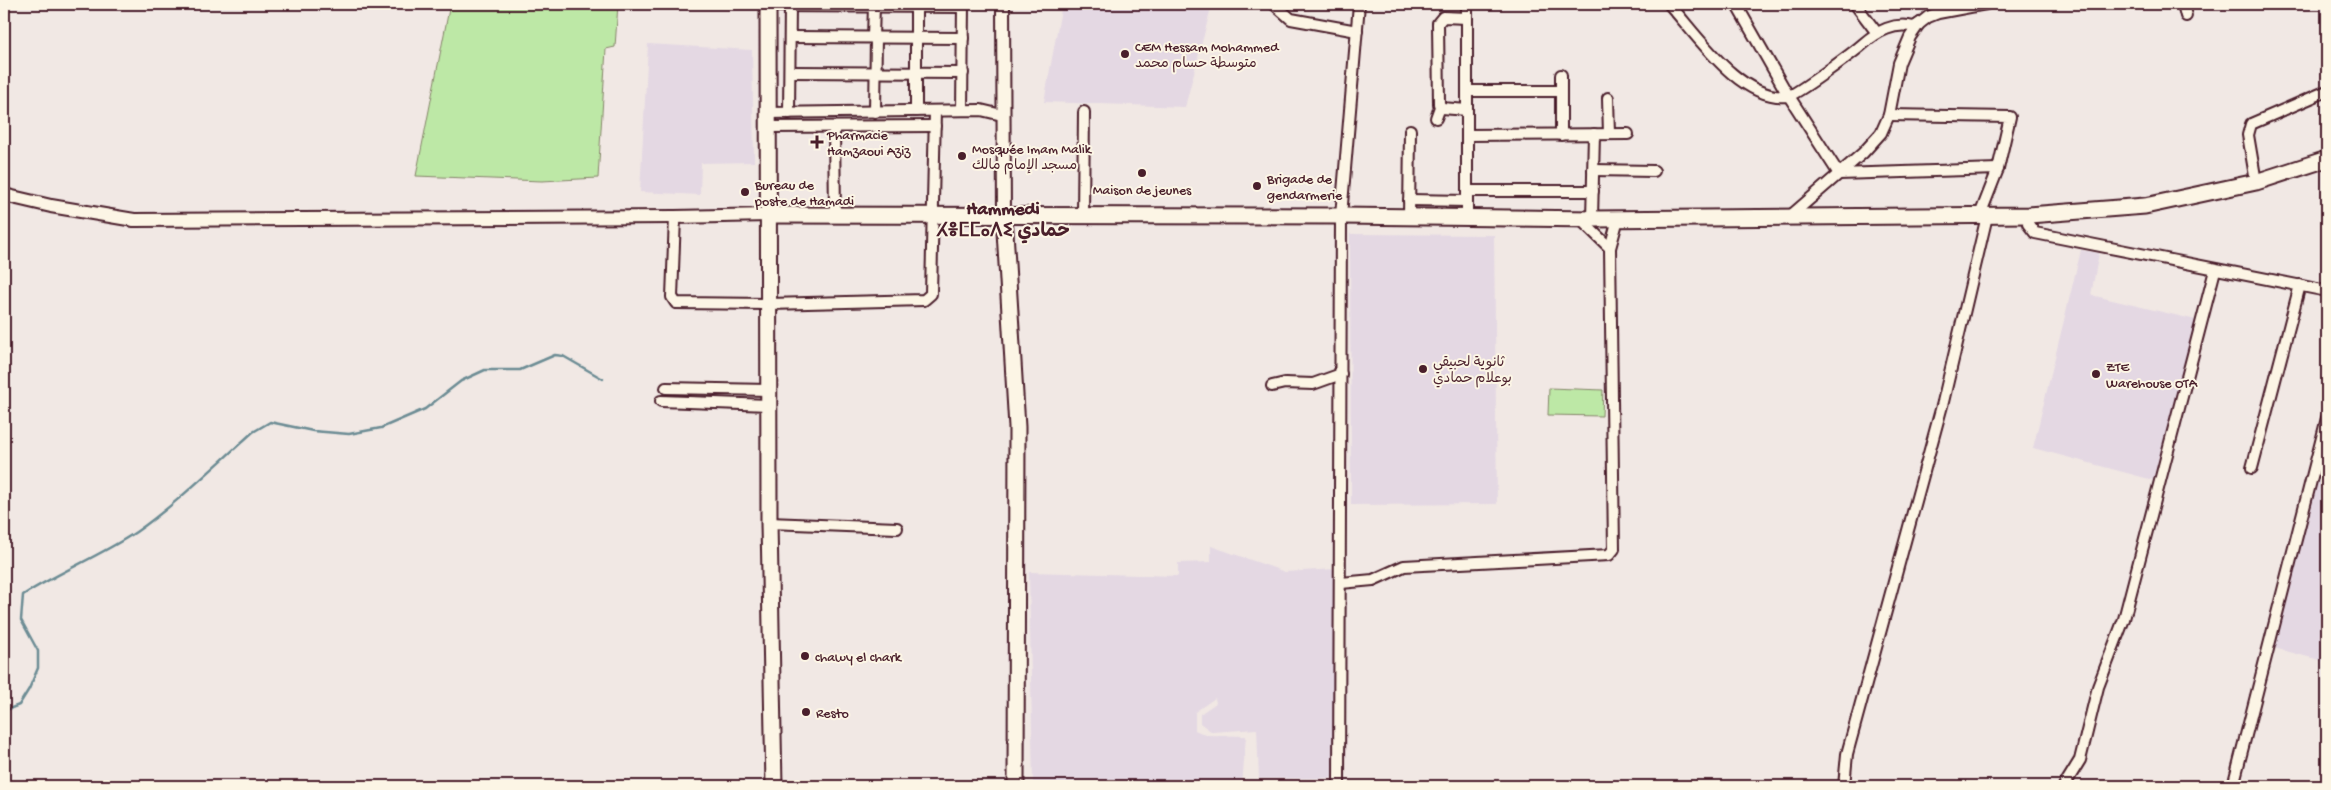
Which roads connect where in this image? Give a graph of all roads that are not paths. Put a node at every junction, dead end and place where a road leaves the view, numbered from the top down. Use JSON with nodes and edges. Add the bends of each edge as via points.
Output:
{"nodes":[{"id":1,"x":1003,"y":4,"type":"edge"},
{"id":2,"x":1274,"y":4,"type":"edge"},
{"id":3,"x":1359,"y":4,"type":"edge"},
{"id":4,"x":1669,"y":4,"type":"edge"},
{"id":5,"x":1736,"y":4,"type":"edge"},
{"id":6,"x":1855,"y":4,"type":"edge"},
{"id":7,"x":1986,"y":4,"type":"edge"},
{"id":8,"x":2183,"y":4,"type":"edge"},
{"id":9,"x":768,"y":5,"type":"edge"},
{"id":10,"x":790,"y":5,"type":"edge"},
{"id":11,"x":963,"y":5,"type":"edge"},
{"id":12,"x":874,"y":6,"type":"junction"},
{"id":13,"x":916,"y":7,"type":"junction"},
{"id":14,"x":2186,"y":16,"type":"dead end"},
{"id":15,"x":1919,"y":24,"type":"junction"},
{"id":16,"x":1357,"y":31,"type":"junction"},
{"id":17,"x":1877,"y":33,"type":"junction"},
{"id":18,"x":790,"y":37,"type":"junction"},
{"id":19,"x":875,"y":37,"type":"junction"},
{"id":20,"x":916,"y":38,"type":"junction"},
{"id":21,"x":963,"y":38,"type":"junction"},
{"id":22,"x":790,"y":72,"type":"junction"},
{"id":23,"x":876,"y":72,"type":"junction"},
{"id":24,"x":916,"y":72,"type":"junction"},
{"id":25,"x":963,"y":72,"type":"junction"},
{"id":26,"x":1561,"y":75,"type":"dead end"},
{"id":27,"x":1467,"y":91,"type":"junction"},
{"id":28,"x":1561,"y":91,"type":"junction"},
{"id":29,"x":2327,"y":91,"type":"edge"},
{"id":30,"x":1790,"y":96,"type":"junction"},
{"id":31,"x":1608,"y":98,"type":"dead end"},
{"id":32,"x":1440,"y":107,"type":"junction"},
{"id":33,"x":962,"y":110,"type":"junction"},
{"id":34,"x":1467,"y":110,"type":"junction"},
{"id":35,"x":916,"y":111,"type":"junction"},
{"id":36,"x":935,"y":111,"type":"junction"},
{"id":37,"x":875,"y":112,"type":"junction"},
{"id":38,"x":1084,"y":112,"type":"dead end"},
{"id":39,"x":789,"y":113,"type":"junction"},
{"id":40,"x":1002,"y":115,"type":"junction"},
{"id":41,"x":1889,"y":115,"type":"junction"},
{"id":42,"x":1436,"y":118,"type":"dead end"},
{"id":43,"x":767,"y":120,"type":"junction"},
{"id":44,"x":834,"y":126,"type":"junction"},
{"id":45,"x":935,"y":126,"type":"junction"},
{"id":46,"x":1410,"y":130,"type":"dead end"},
{"id":47,"x":1561,"y":134,"type":"junction"},
{"id":48,"x":1594,"y":134,"type":"junction"},
{"id":49,"x":1609,"y":134,"type":"junction"},
{"id":50,"x":1628,"y":134,"type":"dead end"},
{"id":51,"x":1467,"y":135,"type":"junction"},
{"id":52,"x":2327,"y":159,"type":"edge"},
{"id":53,"x":1593,"y":170,"type":"junction"},
{"id":54,"x":1654,"y":170,"type":"dead end"},
{"id":55,"x":1998,"y":170,"type":"junction"},
{"id":56,"x":1838,"y":174,"type":"junction"},
{"id":57,"x":2256,"y":182,"type":"junction"},
{"id":58,"x":1593,"y":191,"type":"junction"},
{"id":59,"x":4,"y":195,"type":"edge"},
{"id":60,"x":1467,"y":196,"type":"junction"},
{"id":61,"x":1409,"y":200,"type":"junction"},
{"id":62,"x":769,"y":215,"type":"junction"},
{"id":63,"x":835,"y":215,"type":"junction"},
{"id":64,"x":1004,"y":215,"type":"junction"},
{"id":65,"x":1984,"y":215,"type":"junction"},
{"id":66,"x":2029,"y":215,"type":"junction"},
{"id":67,"x":932,"y":216,"type":"junction"},
{"id":68,"x":1083,"y":216,"type":"junction"},
{"id":69,"x":1341,"y":216,"type":"junction"},
{"id":70,"x":675,"y":217,"type":"junction"},
{"id":71,"x":1408,"y":217,"type":"junction"},
{"id":72,"x":1467,"y":217,"type":"junction"},
{"id":73,"x":1789,"y":217,"type":"junction"},
{"id":74,"x":1586,"y":219,"type":"junction"},
{"id":75,"x":1618,"y":219,"type":"junction"},
{"id":76,"x":1610,"y":248,"type":"junction"},
{"id":77,"x":2215,"y":270,"type":"junction"},
{"id":78,"x":2300,"y":286,"type":"junction"},
{"id":79,"x":2327,"y":290,"type":"edge"},
{"id":80,"x":769,"y":304,"type":"junction"},
{"id":81,"x":1341,"y":374,"type":"junction"},
{"id":82,"x":1272,"y":386,"type":"dead end"},
{"id":83,"x":666,"y":388,"type":"dead end"},
{"id":84,"x":769,"y":397,"type":"junction"},
{"id":85,"x":661,"y":401,"type":"dead end"},
{"id":86,"x":2327,"y":418,"type":"edge"},
{"id":87,"x":2252,"y":468,"type":"dead end"},
{"id":88,"x":769,"y":522,"type":"junction"},
{"id":89,"x":897,"y":528,"type":"dead end"},
{"id":90,"x":1341,"y":583,"type":"junction"},
{"id":91,"x":774,"y":786,"type":"edge"},
{"id":92,"x":1016,"y":786,"type":"edge"},
{"id":93,"x":1339,"y":786,"type":"edge"},
{"id":94,"x":1844,"y":786,"type":"edge"},
{"id":95,"x":2064,"y":786,"type":"edge"},
{"id":96,"x":2232,"y":786,"type":"edge"}],
"edges":[{"from":1,"to":40,"type":"street"},
{"from":2,"to":16,"type":"street","via":[[1291,20]]},
{"from":3,"to":16,"type":"street"},
{"from":4,"to":30,"type":"street","via":[[1725,68],[1752,89],[1767,95]]},
{"from":5,"to":30,"type":"street"},
{"from":6,"to":17,"type":"street"},
{"from":7,"to":15,"type":"street","via":[[1938,13]]},
{"from":8,"to":14,"type":"street"},
{"from":9,"to":10,"type":"street"},
{"from":9,"to":43,"type":"main road"},
{"from":10,"to":12,"type":"street"},
{"from":10,"to":18,"type":"street"},
{"from":11,"to":13,"type":"street"},
{"from":11,"to":21,"type":"street"},
{"from":12,"to":13,"type":"street"},
{"from":12,"to":19,"type":"street"},
{"from":13,"to":20,"type":"street"},
{"from":15,"to":17,"type":"street","via":[[1914,27],[1902,24]]},
{"from":15,"to":41,"type":"street","via":[[1899,63]]},
{"from":16,"to":69,"type":"street"},
{"from":17,"to":30,"type":"street"},
{"from":18,"to":19,"type":"street"},
{"from":18,"to":22,"type":"street"},
{"from":19,"to":20,"type":"street"},
{"from":19,"to":23,"type":"street"},
{"from":20,"to":21,"type":"street"},
{"from":20,"to":24,"type":"street"},
{"from":21,"to":25,"type":"street"},
{"from":22,"to":23,"type":"street"},
{"from":22,"to":39,"type":"street"},
{"from":23,"to":24,"type":"street"},
{"from":23,"to":37,"type":"street"},
{"from":24,"to":25,"type":"street"},
{"from":24,"to":35,"type":"street"},
{"from":25,"to":33,"type":"street"},
{"from":26,"to":28,"type":"street"},
{"from":27,"to":28,"type":"street"},
{"from":27,"to":32,"type":"street","via":[[1467,13],[1438,20]]},
{"from":27,"to":34,"type":"street"},
{"from":28,"to":47,"type":"street"},
{"from":29,"to":57,"type":"street","via":[[2251,124],[2248,135]]},
{"from":30,"to":56,"type":"street"},
{"from":31,"to":49,"type":"street"},
{"from":32,"to":34,"type":"street"},
{"from":32,"to":42,"type":"street"},
{"from":33,"to":36,"type":"street"},
{"from":33,"to":40,"type":"street"},
{"from":34,"to":51,"type":"street"},
{"from":35,"to":36,"type":"street"},
{"from":35,"to":37,"type":"street"},
{"from":36,"to":45,"type":"street"},
{"from":37,"to":39,"type":"street"},
{"from":38,"to":68,"type":"street"},
{"from":39,"to":43,"type":"street"},
{"from":40,"to":64,"type":"street"},
{"from":41,"to":55,"type":"street","via":[[2010,117]]},
{"from":41,"to":56,"type":"street","via":[[1882,133]]},
{"from":43,"to":44,"type":"street"},
{"from":43,"to":62,"type":"main road"},
{"from":44,"to":45,"type":"street"},
{"from":44,"to":63,"type":"street"},
{"from":45,"to":67,"type":"street"},
{"from":46,"to":61,"type":"street"},
{"from":47,"to":48,"type":"street"},
{"from":47,"to":51,"type":"street"},
{"from":48,"to":49,"type":"street"},
{"from":48,"to":53,"type":"street"},
{"from":49,"to":50,"type":"street"},
{"from":51,"to":60,"type":"street"},
{"from":52,"to":57,"type":"main road"},
{"from":53,"to":54,"type":"street"},
{"from":53,"to":58,"type":"street"},
{"from":55,"to":56,"type":"street"},
{"from":55,"to":65,"type":"street"},
{"from":56,"to":73,"type":"street"},
{"from":57,"to":66,"type":"main road","via":[[2144,206]]},
{"from":58,"to":60,"type":"street"},
{"from":58,"to":74,"type":"street"},
{"from":59,"to":70,"type":"street","via":[[134,220]]},
{"from":60,"to":61,"type":"street"},
{"from":60,"to":72,"type":"street"},
{"from":61,"to":71,"type":"street"},
{"from":62,"to":63,"type":"main road"},
{"from":62,"to":70,"type":"street"},
{"from":62,"to":80,"type":"main road"},
{"from":63,"to":67,"type":"main road"},
{"from":64,"to":67,"type":"main road"},
{"from":64,"to":68,"type":"main road"},
{"from":64,"to":92,"type":"main road","via":[[1017,427]]},
{"from":65,"to":66,"type":"main road"},
{"from":65,"to":73,"type":"main road"},
{"from":65,"to":94,"type":"street","via":[[1943,402],[1847,754]]},
{"from":66,"to":77,"type":"street","via":[[2028,224],[2035,233]]},
{"from":67,"to":80,"type":"street","via":[[929,298]]},
{"from":68,"to":69,"type":"main road"},
{"from":69,"to":71,"type":"main road"},
{"from":69,"to":81,"type":"street"},
{"from":70,"to":80,"type":"street","via":[[673,300],[676,303]]},
{"from":71,"to":72,"type":"main road"},
{"from":72,"to":74,"type":"main road"},
{"from":73,"to":75,"type":"main road"},
{"from":74,"to":75,"type":"main road"},
{"from":74,"to":76,"type":"street"},
{"from":75,"to":76,"type":"street"},
{"from":76,"to":90,"type":"street","via":[[1612,553],[1404,566],[1373,580]]},
{"from":77,"to":78,"type":"street"},
{"from":77,"to":95,"type":"street","via":[[2124,620],[2098,688],[2080,760]]},
{"from":78,"to":79,"type":"street"},
{"from":78,"to":87,"type":"street"},
{"from":80,"to":84,"type":"main road"},
{"from":81,"to":82,"type":"street","via":[[1313,384]]},
{"from":81,"to":90,"type":"street"},
{"from":83,"to":84,"type":"street"},
{"from":84,"to":85,"type":"street"},
{"from":84,"to":88,"type":"main road"},
{"from":86,"to":96,"type":"street"},
{"from":88,"to":89,"type":"street"},
{"from":88,"to":91,"type":"main road"},
{"from":90,"to":93,"type":"street"}]}
